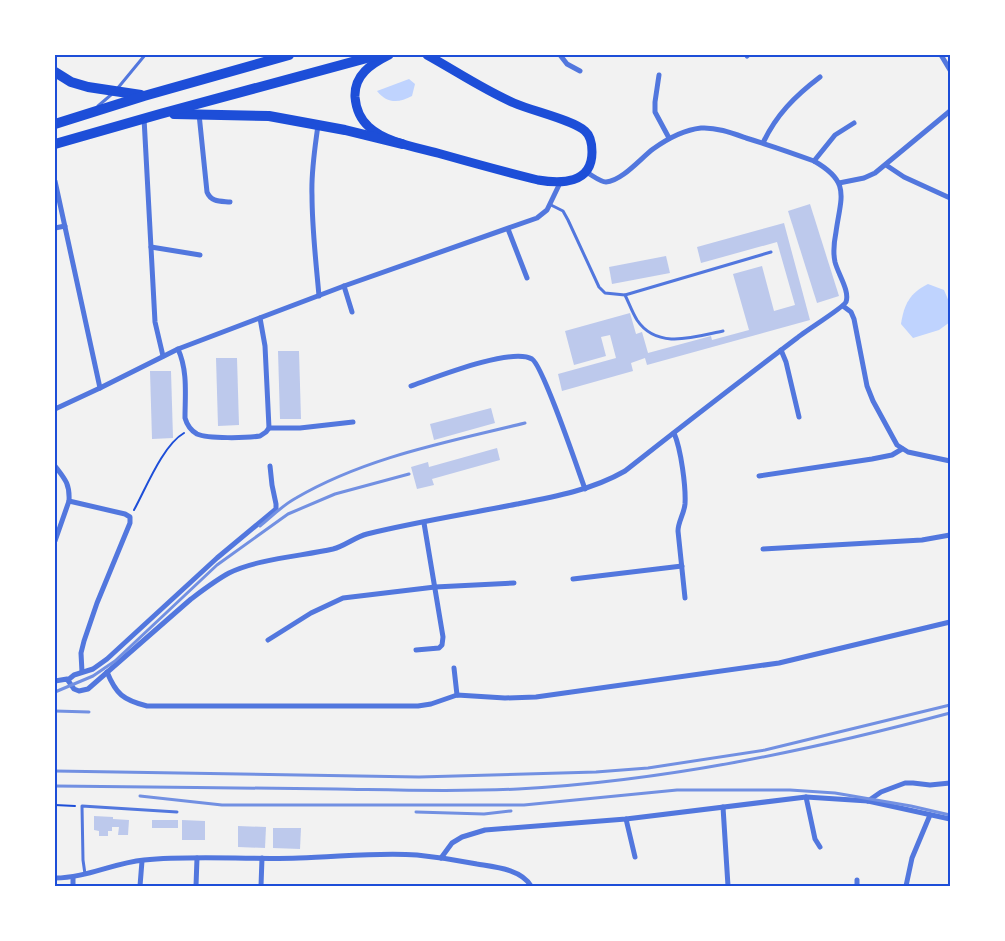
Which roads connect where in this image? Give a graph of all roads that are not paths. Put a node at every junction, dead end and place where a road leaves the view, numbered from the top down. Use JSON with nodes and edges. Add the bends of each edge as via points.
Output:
{"nodes":[{"id":1,"x":145,"y":55,"type":"edge"},
{"id":2,"x":289,"y":55,"type":"edge"},
{"id":3,"x":378,"y":55,"type":"edge"},
{"id":4,"x":389,"y":55,"type":"edge"},
{"id":5,"x":427,"y":55,"type":"edge"},
{"id":6,"x":560,"y":55,"type":"edge"},
{"id":7,"x":941,"y":55,"type":"edge"},
{"id":8,"x":950,"y":70,"type":"edge"},
{"id":9,"x":580,"y":71,"type":"dead end"},
{"id":10,"x":55,"y":72,"type":"edge"},
{"id":11,"x":659,"y":76,"type":"dead end"},
{"id":12,"x":820,"y":77,"type":"dead end"},
{"id":13,"x":114,"y":92,"type":"junction"},
{"id":14,"x":144,"y":96,"type":"junction"},
{"id":15,"x":950,"y":111,"type":"edge"},
{"id":16,"x":92,"y":112,"type":"junction"},
{"id":17,"x":160,"y":114,"type":"junction"},
{"id":18,"x":199,"y":114,"type":"junction"},
{"id":19,"x":144,"y":118,"type":"junction"},
{"id":20,"x":854,"y":123,"type":"dead end"},
{"id":21,"x":55,"y":124,"type":"edge"},
{"id":22,"x":318,"y":125,"type":"junction"},
{"id":23,"x":669,"y":138,"type":"junction"},
{"id":24,"x":763,"y":143,"type":"junction"},
{"id":25,"x":55,"y":144,"type":"edge"},
{"id":26,"x":402,"y":144,"type":"junction"},
{"id":27,"x":814,"y":161,"type":"junction"},
{"id":28,"x":886,"y":165,"type":"junction"},
{"id":29,"x":586,"y":172,"type":"junction"},
{"id":30,"x":55,"y":181,"type":"edge"},
{"id":31,"x":560,"y":183,"type":"junction"},
{"id":32,"x":840,"y":184,"type":"junction"},
{"id":33,"x":950,"y":198,"type":"edge"},
{"id":34,"x":230,"y":202,"type":"dead end"},
{"id":35,"x":551,"y":205,"type":"junction"},
{"id":36,"x":65,"y":226,"type":"junction"},
{"id":37,"x":55,"y":228,"type":"edge"},
{"id":38,"x":508,"y":229,"type":"junction"},
{"id":39,"x":151,"y":247,"type":"junction"},
{"id":40,"x":771,"y":252,"type":"dead end"},
{"id":41,"x":200,"y":255,"type":"dead end"},
{"id":42,"x":528,"y":278,"type":"dead end"},
{"id":43,"x":344,"y":286,"type":"junction"},
{"id":44,"x":625,"y":295,"type":"junction"},
{"id":45,"x":320,"y":296,"type":"junction"},
{"id":46,"x":843,"y":306,"type":"junction"},
{"id":47,"x":352,"y":312,"type":"dead end"},
{"id":48,"x":260,"y":318,"type":"junction"},
{"id":49,"x":723,"y":331,"type":"dead end"},
{"id":50,"x":178,"y":349,"type":"junction"},
{"id":51,"x":781,"y":350,"type":"junction"},
{"id":52,"x":164,"y":356,"type":"junction"},
{"id":53,"x":411,"y":386,"type":"dead end"},
{"id":54,"x":100,"y":388,"type":"junction"},
{"id":55,"x":55,"y":409,"type":"edge"},
{"id":56,"x":800,"y":417,"type":"dead end"},
{"id":57,"x":353,"y":422,"type":"dead end"},
{"id":58,"x":269,"y":428,"type":"junction"},
{"id":59,"x":674,"y":433,"type":"junction"},
{"id":60,"x":902,"y":449,"type":"junction"},
{"id":61,"x":950,"y":461,"type":"edge"},
{"id":62,"x":55,"y":466,"type":"edge"},
{"id":63,"x":270,"y":466,"type":"dead end"},
{"id":64,"x":760,"y":476,"type":"dead end"},
{"id":65,"x":585,"y":489,"type":"junction"},
{"id":66,"x":69,"y":501,"type":"junction"},
{"id":67,"x":424,"y":523,"type":"junction"},
{"id":68,"x":950,"y":535,"type":"edge"},
{"id":69,"x":55,"y":540,"type":"edge"},
{"id":70,"x":763,"y":549,"type":"dead end"},
{"id":71,"x":682,"y":566,"type":"junction"},
{"id":72,"x":573,"y":579,"type":"dead end"},
{"id":73,"x":514,"y":583,"type":"dead end"},
{"id":74,"x":435,"y":587,"type":"junction"},
{"id":75,"x":685,"y":598,"type":"dead end"},
{"id":76,"x":950,"y":622,"type":"edge"},
{"id":77,"x":268,"y":640,"type":"dead end"},
{"id":78,"x":416,"y":650,"type":"dead end"},
{"id":79,"x":454,"y":668,"type":"dead end"},
{"id":80,"x":82,"y":672,"type":"junction"},
{"id":81,"x":107,"y":672,"type":"junction"},
{"id":82,"x":55,"y":680,"type":"edge"},
{"id":83,"x":68,"y":680,"type":"junction"},
{"id":84,"x":457,"y":695,"type":"junction"},
{"id":85,"x":950,"y":783,"type":"edge"},
{"id":86,"x":806,"y":797,"type":"junction"},
{"id":87,"x":868,"y":801,"type":"junction"},
{"id":88,"x":723,"y":807,"type":"junction"},
{"id":89,"x":177,"y":812,"type":"dead end"},
{"id":90,"x":930,"y":815,"type":"junction"},
{"id":91,"x":626,"y":819,"type":"junction"},
{"id":92,"x":950,"y":819,"type":"edge"},
{"id":93,"x":820,"y":847,"type":"dead end"},
{"id":94,"x":635,"y":857,"type":"dead end"},
{"id":95,"x":197,"y":858,"type":"junction"},
{"id":96,"x":262,"y":858,"type":"junction"},
{"id":97,"x":441,"y":858,"type":"junction"},
{"id":98,"x":142,"y":861,"type":"junction"},
{"id":99,"x":86,"y":874,"type":"junction"},
{"id":100,"x":73,"y":877,"type":"junction"},
{"id":101,"x":55,"y":878,"type":"edge"},
{"id":102,"x":73,"y":886,"type":"edge"},
{"id":103,"x":140,"y":886,"type":"edge"},
{"id":104,"x":196,"y":886,"type":"edge"},
{"id":105,"x":261,"y":886,"type":"edge"},
{"id":106,"x":531,"y":886,"type":"edge"},
{"id":107,"x":728,"y":886,"type":"edge"},
{"id":108,"x":906,"y":886,"type":"edge"}],
"edges":[{"from":1,"to":13,"type":"lane"},
{"from":2,"to":14,"type":"highway"},
{"from":3,"to":17,"type":"highway"},
{"from":4,"to":26,"type":"main road","via":[[364,71],[355,91],[356,106],[370,128]]},
{"from":5,"to":29,"type":"main road","via":[[515,104],[580,127],[591,142],[592,159]]},
{"from":6,"to":9,"type":"street","via":[[567,64]]},
{"from":7,"to":8,"type":"street"},
{"from":10,"to":13,"type":"highway","via":[[71,82]]},
{"from":11,"to":23,"type":"street","via":[[655,112]]},
{"from":12,"to":24,"type":"street","via":[[800,92],[772,124]]},
{"from":13,"to":14,"type":"highway"},
{"from":13,"to":16,"type":"lane"},
{"from":14,"to":16,"type":"highway"},
{"from":15,"to":28,"type":"street"},
{"from":16,"to":21,"type":"highway"},
{"from":17,"to":18,"type":"highway"},
{"from":17,"to":19,"type":"highway"},
{"from":18,"to":22,"type":"highway","via":[[269,116]]},
{"from":18,"to":34,"type":"street","via":[[207,192],[214,200]]},
{"from":19,"to":25,"type":"highway"},
{"from":19,"to":39,"type":"street"},
{"from":20,"to":27,"type":"street","via":[[835,134]]},
{"from":22,"to":26,"type":"highway"},
{"from":22,"to":45,"type":"street","via":[[312,193]]},
{"from":23,"to":24,"type":"street","via":[[701,128],[725,131]]},
{"from":23,"to":29,"type":"street","via":[[628,172],[607,182]]},
{"from":24,"to":27,"type":"street"},
{"from":26,"to":31,"type":"main road"},
{"from":27,"to":32,"type":"street","via":[[828,169]]},
{"from":28,"to":32,"type":"street","via":[[864,178]]},
{"from":28,"to":33,"type":"street"},
{"from":29,"to":31,"type":"main road"},
{"from":30,"to":36,"type":"street"},
{"from":31,"to":35,"type":"street"},
{"from":32,"to":46,"type":"street","via":[[842,194],[834,250],[846,292]]},
{"from":35,"to":38,"type":"street","via":[[537,218]]},
{"from":35,"to":44,"type":"lane","via":[[563,211],[599,287],[605,293]]},
{"from":36,"to":37,"type":"street"},
{"from":36,"to":54,"type":"street"},
{"from":38,"to":42,"type":"street"},
{"from":38,"to":43,"type":"street"},
{"from":39,"to":41,"type":"street"},
{"from":39,"to":52,"type":"street","via":[[156,322]]},
{"from":40,"to":44,"type":"lane"},
{"from":43,"to":45,"type":"street"},
{"from":43,"to":47,"type":"street"},
{"from":44,"to":49,"type":"lane","via":[[637,320],[657,337],[684,340]]},
{"from":45,"to":48,"type":"street"},
{"from":46,"to":51,"type":"street"},
{"from":46,"to":60,"type":"street","via":[[854,319],[873,401]]},
{"from":48,"to":50,"type":"street"},
{"from":48,"to":58,"type":"street","via":[[265,346]]},
{"from":50,"to":52,"type":"street"},
{"from":50,"to":58,"type":"street","via":[[185,372],[186,418],[191,430],[209,437],[251,437],[260,436]]},
{"from":51,"to":56,"type":"street"},
{"from":51,"to":59,"type":"street"},
{"from":52,"to":54,"type":"street"},
{"from":53,"to":65,"type":"street","via":[[482,362],[523,356],[532,359],[538,365],[550,394]]},
{"from":54,"to":55,"type":"street"},
{"from":57,"to":58,"type":"street"},
{"from":59,"to":65,"type":"street","via":[[625,471]]},
{"from":59,"to":71,"type":"street","via":[[680,450],[685,504],[678,522]]},
{"from":60,"to":61,"type":"street"},
{"from":60,"to":64,"type":"street","via":[[872,459]]},
{"from":62,"to":66,"type":"street","via":[[68,483]]},
{"from":63,"to":80,"type":"street","via":[[276,509],[217,558],[107,659]]},
{"from":65,"to":67,"type":"street"},
{"from":66,"to":69,"type":"street"},
{"from":66,"to":80,"type":"street","via":[[130,517],[84,641]]},
{"from":67,"to":74,"type":"street"},
{"from":67,"to":81,"type":"street","via":[[367,534],[337,548],[289,556],[230,573],[208,586]]},
{"from":68,"to":70,"type":"street","via":[[922,540]]},
{"from":71,"to":72,"type":"street"},
{"from":71,"to":75,"type":"street"},
{"from":73,"to":74,"type":"street"},
{"from":74,"to":77,"type":"street","via":[[343,598],[311,613]]},
{"from":74,"to":78,"type":"street","via":[[442,645]]},
{"from":76,"to":84,"type":"street","via":[[779,663],[681,678],[536,697]]},
{"from":79,"to":84,"type":"street"},
{"from":80,"to":83,"type":"street"},
{"from":81,"to":83,"type":"street","via":[[83,691],[76,690]]},
{"from":81,"to":84,"type":"street","via":[[120,695],[147,706],[418,706]]},
{"from":82,"to":83,"type":"street"},
{"from":85,"to":87,"type":"street","via":[[905,783]]},
{"from":86,"to":87,"type":"street"},
{"from":86,"to":88,"type":"street"},
{"from":86,"to":93,"type":"street","via":[[815,839]]},
{"from":87,"to":90,"type":"street"},
{"from":88,"to":91,"type":"street"},
{"from":88,"to":107,"type":"street"},
{"from":89,"to":99,"type":"lane","via":[[82,806]]},
{"from":90,"to":92,"type":"street"},
{"from":90,"to":108,"type":"street","via":[[912,858]]},
{"from":91,"to":94,"type":"street"},
{"from":91,"to":97,"type":"street","via":[[485,830],[452,843]]},
{"from":95,"to":96,"type":"street"},
{"from":95,"to":98,"type":"street"},
{"from":95,"to":104,"type":"street"},
{"from":96,"to":97,"type":"street","via":[[376,855]]},
{"from":96,"to":105,"type":"street"},
{"from":97,"to":106,"type":"street","via":[[516,872]]},
{"from":98,"to":99,"type":"street"},
{"from":98,"to":103,"type":"street"},
{"from":99,"to":100,"type":"street"},
{"from":100,"to":101,"type":"street"},
{"from":100,"to":102,"type":"street"}]}
